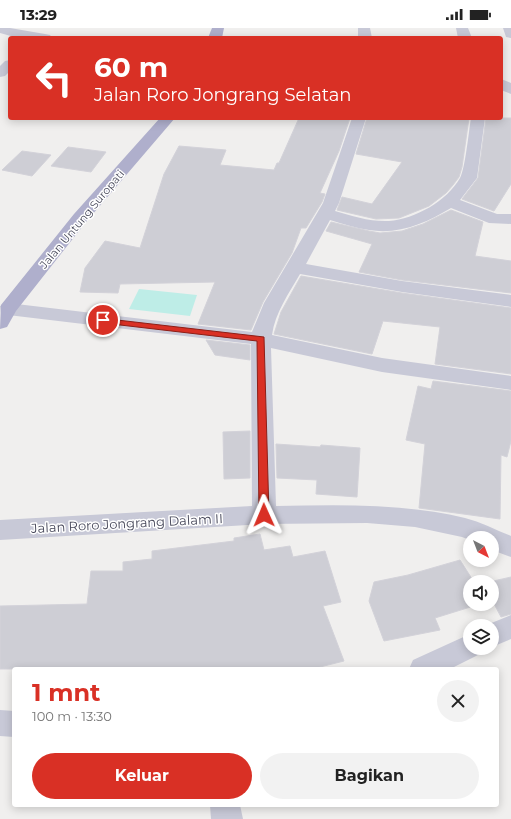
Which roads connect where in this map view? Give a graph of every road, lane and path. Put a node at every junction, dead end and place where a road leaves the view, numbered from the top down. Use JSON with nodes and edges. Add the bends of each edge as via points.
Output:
{"nodes":[{"id":1,"x":509,"y":28,"type":"edge"},
{"id":2,"x":0,"y":29,"type":"edge"},
{"id":3,"x":511,"y":34,"type":"edge"},
{"id":4,"x":29,"y":36,"type":"edge"},
{"id":5,"x":8,"y":66,"type":"edge"},
{"id":6,"x":0,"y":73,"type":"edge"},
{"id":7,"x":166,"y":120,"type":"edge"},
{"id":8,"x":359,"y":120,"type":"edge"},
{"id":9,"x":478,"y":120,"type":"edge"},
{"id":10,"x":450,"y":202,"type":"junction"},
{"id":11,"x":325,"y":214,"type":"junction"},
{"id":12,"x":511,"y":219,"type":"edge"},
{"id":13,"x":294,"y":267,"type":"junction"},
{"id":14,"x":511,"y":301,"type":"edge"},
{"id":15,"x":4,"y":316,"type":"edge"},
{"id":16,"x":261,"y":339,"type":"junction"},
{"id":17,"x":511,"y":383,"type":"edge"},
{"id":18,"x":264,"y":515,"type":"junction"},
{"id":19,"x":0,"y":530,"type":"edge"},
{"id":20,"x":474,"y":531,"type":"edge"},
{"id":21,"x":499,"y":542,"type":"edge"},
{"id":22,"x":511,"y":547,"type":"edge"},
{"id":23,"x":511,"y":626,"type":"edge"},
{"id":24,"x":499,"y":632,"type":"edge"},
{"id":25,"x":463,"y":649,"type":"edge"},
{"id":26,"x":427,"y":667,"type":"edge"},
{"id":27,"x":0,"y":723,"type":"edge"},
{"id":28,"x":12,"y":724,"type":"edge"},
{"id":29,"x":225,"y":807,"type":"edge"},
{"id":30,"x":227,"y":819,"type":"edge"}],
"edges":[{"from":1,"to":3,"type":"street"},
{"from":2,"to":4,"type":"street"},
{"from":5,"to":6,"type":"street"},
{"from":7,"to":15,"type":"main road","name":"Jalan Untung Suropati","via":[[80,218]]},
{"from":8,"to":11,"type":"street"},
{"from":9,"to":10,"type":"street","via":[[469,178]]},
{"from":10,"to":11,"type":"street","via":[[425,216],[389,226],[369,225]]},
{"from":10,"to":12,"type":"street","via":[[495,219]]},
{"from":11,"to":13,"type":"street"},
{"from":13,"to":14,"type":"street","via":[[440,293]]},
{"from":13,"to":16,"type":"street","via":[[263,327]]},
{"from":15,"to":16,"type":"street"},
{"from":16,"to":17,"type":"street","via":[[382,365]]},
{"from":16,"to":18,"type":"street"},
{"from":18,"to":19,"type":"street","name":"Jalan Roro Jongrang Dalam II"},
{"from":18,"to":20,"type":"street","name":"Jalan Roro Jongrang Dalam II","via":[[368,514],[415,518]]},
{"from":21,"to":22,"type":"street","name":"Jalan Roro Jongrang Dalam II"},
{"from":23,"to":24,"type":"street"},
{"from":25,"to":26,"type":"street"},
{"from":27,"to":28,"type":"street"},
{"from":29,"to":30,"type":"street"}]}
